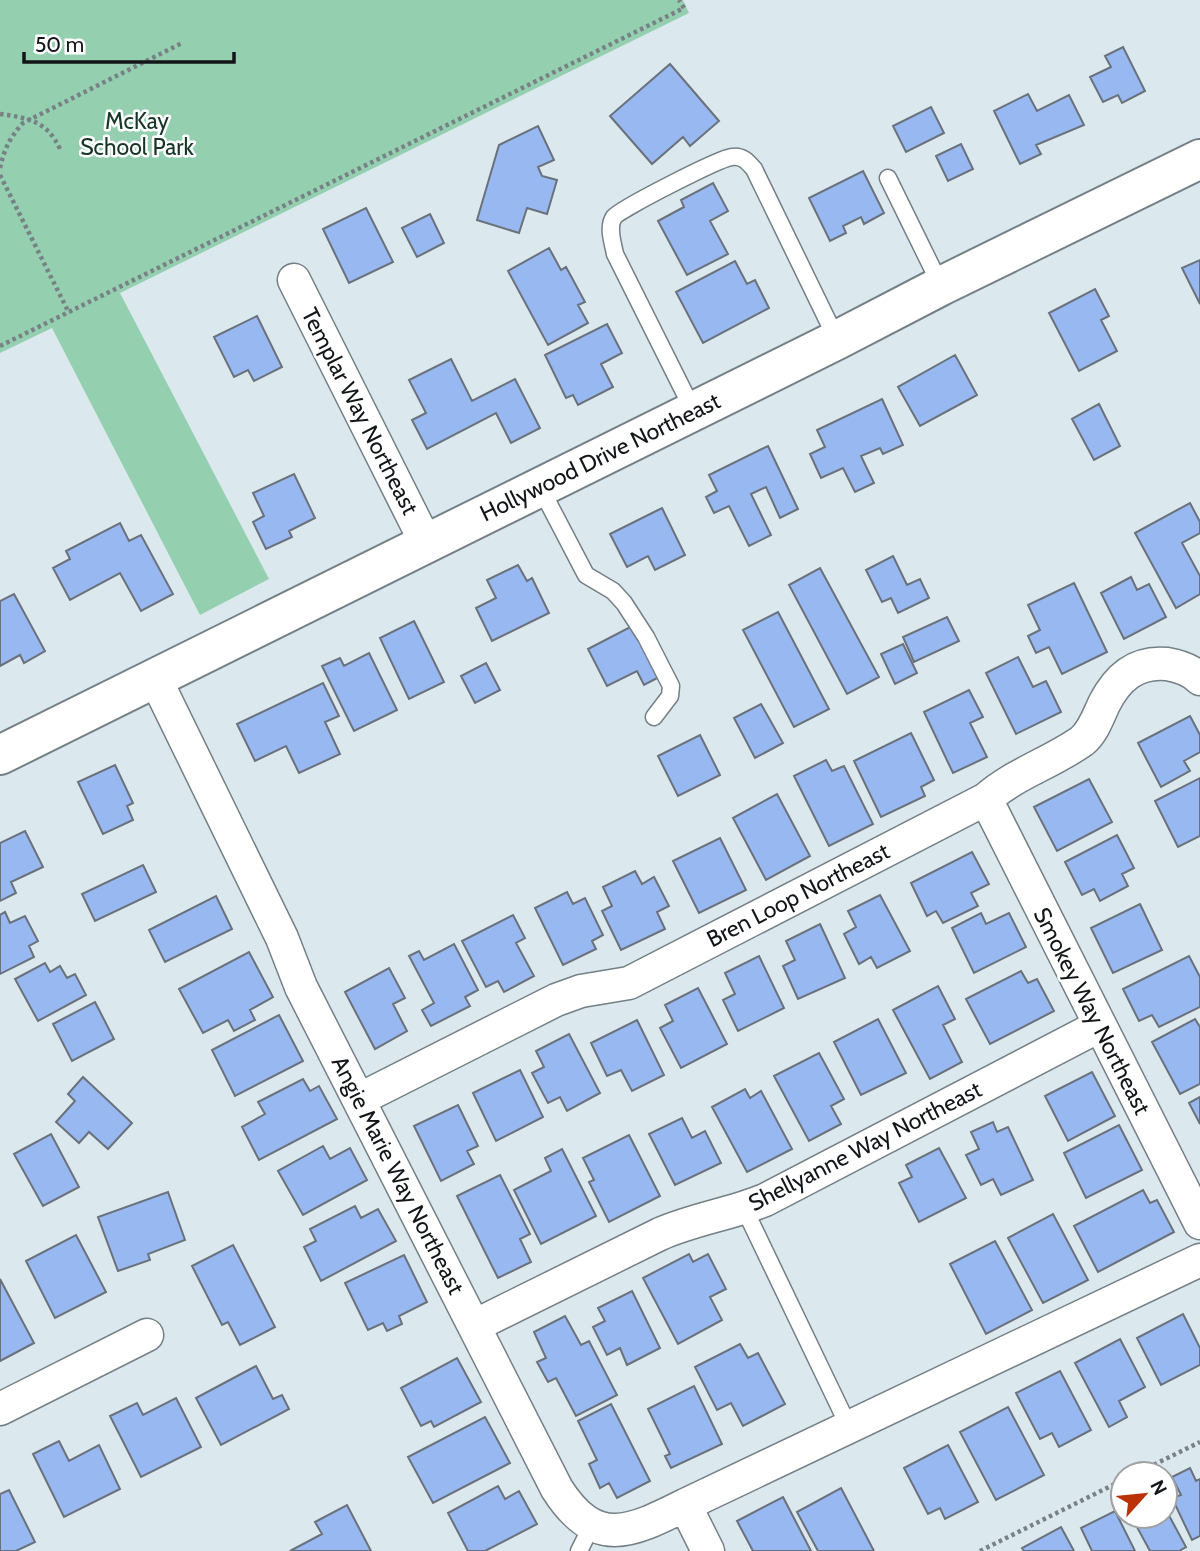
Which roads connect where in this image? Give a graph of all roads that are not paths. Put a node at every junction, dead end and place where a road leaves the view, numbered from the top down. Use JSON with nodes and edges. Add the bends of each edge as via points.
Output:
{"nodes":[{"id":1,"x":1200,"y":159,"type":"edge"},
{"id":2,"x":888,"y":178,"type":"dead end"},
{"id":3,"x":294,"y":279,"type":"dead end"},
{"id":4,"x":941,"y":286,"type":"junction"},
{"id":5,"x":837,"y":340,"type":"junction"},
{"id":6,"x":693,"y":410,"type":"junction"},
{"id":7,"x":540,"y":487,"type":"junction"},
{"id":8,"x":426,"y":544,"type":"junction"},
{"id":9,"x":155,"y":678,"type":"junction"},
{"id":10,"x":1200,"y":679,"type":"edge"},
{"id":11,"x":654,"y":717,"type":"dead end"},
{"id":12,"x":0,"y":755,"type":"edge"},
{"id":13,"x":986,"y":799,"type":"junction"},
{"id":14,"x":1099,"y":1026,"type":"junction"},
{"id":15,"x":360,"y":1099,"type":"junction"},
{"id":16,"x":744,"y":1208,"type":"junction"},
{"id":17,"x":1200,"y":1223,"type":"edge"},
{"id":18,"x":1200,"y":1260,"type":"edge"},
{"id":19,"x":474,"y":1326,"type":"junction"},
{"id":20,"x":147,"y":1335,"type":"dead end"},
{"id":21,"x":0,"y":1409,"type":"edge"},
{"id":22,"x":849,"y":1427,"type":"junction"},
{"id":23,"x":685,"y":1505,"type":"junction"},
{"id":24,"x":585,"y":1538,"type":"edge"},
{"id":25,"x":708,"y":1551,"type":"edge"}],
"edges":[{"from":1,"to":4,"type":"street","name":"Hollywood Drive Northeast"},
{"from":2,"to":4,"type":"lane"},
{"from":3,"to":8,"type":"street","name":"Templar Way Northeast"},
{"from":4,"to":5,"type":"street","name":"Hollywood Drive Northeast"},
{"from":5,"to":6,"type":"street","name":"Hollywood Drive Northeast"},
{"from":5,"to":6,"type":"lane","via":[[746,160],[732,157],[672,184],[629,206],[610,226],[615,254]]},
{"from":6,"to":7,"type":"street","name":"Hollywood Drive Northeast"},
{"from":7,"to":8,"type":"street","name":"Hollywood Drive Northeast"},
{"from":7,"to":11,"type":"lane","via":[[586,575],[613,591],[629,609],[671,686],[670,696]]},
{"from":8,"to":9,"type":"street","name":"Hollywood Drive Northeast"},
{"from":9,"to":12,"type":"street","name":"Hollywood Drive Northeast"},
{"from":9,"to":15,"type":"street","name":"Angie Marie Way Northeast","via":[[282,938],[301,987]]},
{"from":10,"to":13,"type":"street","name":"Bren Loop Northeast","via":[[1177,666],[1143,665],[1128,672],[1116,684],[1085,739],[1003,783]]},
{"from":13,"to":14,"type":"street","name":"Smokey Way Northeast"},
{"from":13,"to":15,"type":"street","name":"Bren Loop Northeast","via":[[629,983],[556,1000]]},
{"from":14,"to":16,"type":"street","name":"Shellyanne Way Northeast"},
{"from":14,"to":17,"type":"street","name":"Smokey Way Northeast"},
{"from":15,"to":19,"type":"street","name":"Angie Marie Way Northeast"},
{"from":16,"to":19,"type":"street","name":"Shellyanne Way Northeast","via":[[660,1234]]},
{"from":16,"to":22,"type":"lane"},
{"from":18,"to":22,"type":"street"},
{"from":19,"to":24,"type":"street","name":"Angie Marie Way Northeast","via":[[558,1489],[580,1519]]},
{"from":20,"to":21,"type":"street"},
{"from":22,"to":23,"type":"street"},
{"from":23,"to":24,"type":"street","name":"Angie Marie Way Northeast","via":[[628,1529]]},
{"from":23,"to":25,"type":"street"}]}
